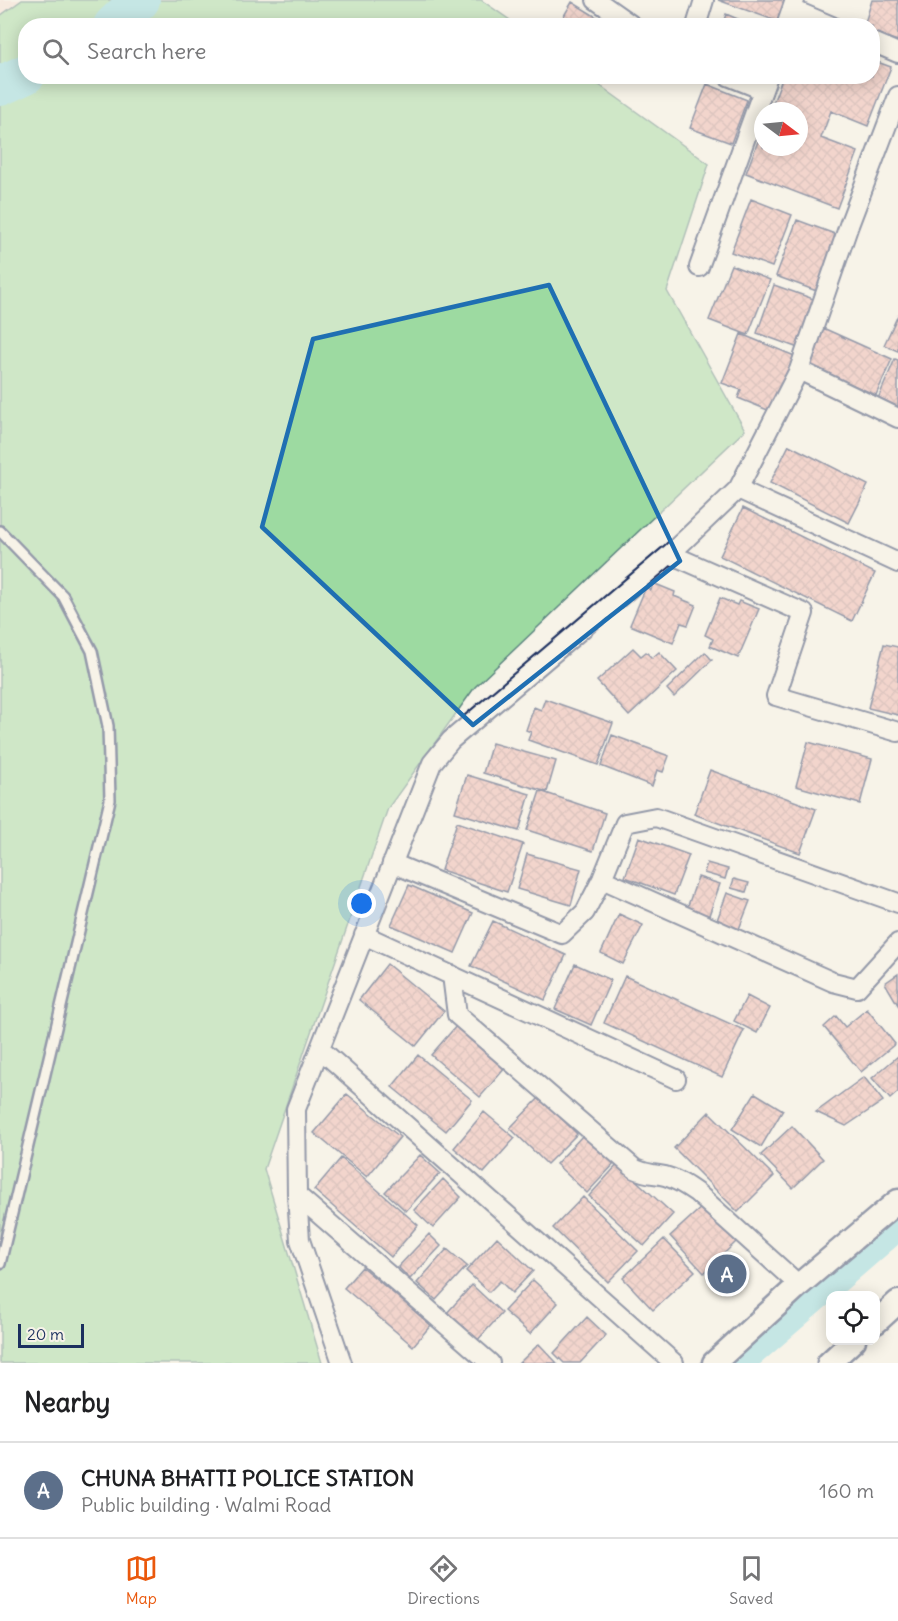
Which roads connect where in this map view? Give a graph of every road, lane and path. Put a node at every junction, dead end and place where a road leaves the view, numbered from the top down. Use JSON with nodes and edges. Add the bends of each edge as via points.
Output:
{"nodes":[{"id":1,"x":596,"y":0,"type":"edge"},
{"id":2,"x":704,"y":0,"type":"edge"},
{"id":3,"x":791,"y":12,"type":"edge"},
{"id":4,"x":622,"y":18,"type":"edge"},
{"id":5,"x":698,"y":18,"type":"edge"},
{"id":6,"x":809,"y":18,"type":"edge"},
{"id":7,"x":880,"y":45,"type":"edge"},
{"id":8,"x":898,"y":53,"type":"edge"},
{"id":9,"x":765,"y":84,"type":"edge"},
{"id":10,"x":898,"y":96,"type":"edge"},
{"id":11,"x":699,"y":267,"type":"dead end"},
{"id":12,"x":799,"y":370,"type":"junction"},
{"id":13,"x":898,"y":418,"type":"edge"},
{"id":14,"x":738,"y":489,"type":"junction"},
{"id":15,"x":0,"y":531,"type":"edge"},
{"id":16,"x":670,"y":554,"type":"junction"},
{"id":17,"x":898,"y":563,"type":"edge"},
{"id":18,"x":898,"y":732,"type":"edge"},
{"id":19,"x":392,"y":862,"type":"junction"},
{"id":20,"x":602,"y":879,"type":"junction"},
{"id":21,"x":898,"y":903,"type":"edge"},
{"id":22,"x":364,"y":935,"type":"junction"},
{"id":23,"x":898,"y":943,"type":"edge"},
{"id":24,"x":452,"y":975,"type":"junction"},
{"id":25,"x":320,"y":1049,"type":"junction"},
{"id":26,"x":676,"y":1079,"type":"dead end"},
{"id":27,"x":297,"y":1196,"type":"junction"},
{"id":28,"x":898,"y":1201,"type":"edge"},
{"id":29,"x":0,"y":1264,"type":"edge"},
{"id":30,"x":799,"y":1286,"type":"junction"},
{"id":31,"x":898,"y":1302,"type":"edge"},
{"id":32,"x":880,"y":1318,"type":"edge"},
{"id":33,"x":849,"y":1345,"type":"edge"},
{"id":34,"x":342,"y":1363,"type":"edge"},
{"id":35,"x":490,"y":1363,"type":"edge"},
{"id":36,"x":674,"y":1363,"type":"edge"},
{"id":37,"x":714,"y":1363,"type":"edge"},
{"id":38,"x":829,"y":1363,"type":"edge"}],
"edges":[{"from":1,"to":4,"type":"street"},
{"from":2,"to":5,"type":"street"},
{"from":3,"to":6,"type":"street"},
{"from":7,"to":8,"type":"street"},
{"from":9,"to":11,"type":"street"},
{"from":10,"to":12,"type":"street"},
{"from":12,"to":13,"type":"street"},
{"from":12,"to":14,"type":"street"},
{"from":14,"to":16,"type":"street"},
{"from":14,"to":17,"type":"street"},
{"from":15,"to":29,"type":"lane","via":[[63,596],[92,651],[108,726],[110,800]]},
{"from":16,"to":18,"type":"street","via":[[804,613],[776,696]]},
{"from":16,"to":19,"type":"street","via":[[451,740],[432,763]]},
{"from":19,"to":20,"type":"street","via":[[562,934],[585,912]]},
{"from":19,"to":22,"type":"street"},
{"from":20,"to":21,"type":"street","via":[[625,824],[656,817]]},
{"from":20,"to":23,"type":"street","via":[[832,982],[857,988]]},
{"from":22,"to":24,"type":"street"},
{"from":22,"to":25,"type":"street"},
{"from":24,"to":26,"type":"street"},
{"from":24,"to":30,"type":"street","via":[[457,1015],[635,1169],[681,1182],[697,1193]]},
{"from":25,"to":27,"type":"street","via":[[296,1109]]},
{"from":25,"to":36,"type":"street"},
{"from":27,"to":34,"type":"street","via":[[300,1240]]},
{"from":27,"to":35,"type":"street"},
{"from":28,"to":30,"type":"street"},
{"from":30,"to":37,"type":"street"},
{"from":31,"to":32,"type":"street"},
{"from":33,"to":38,"type":"street"}]}
